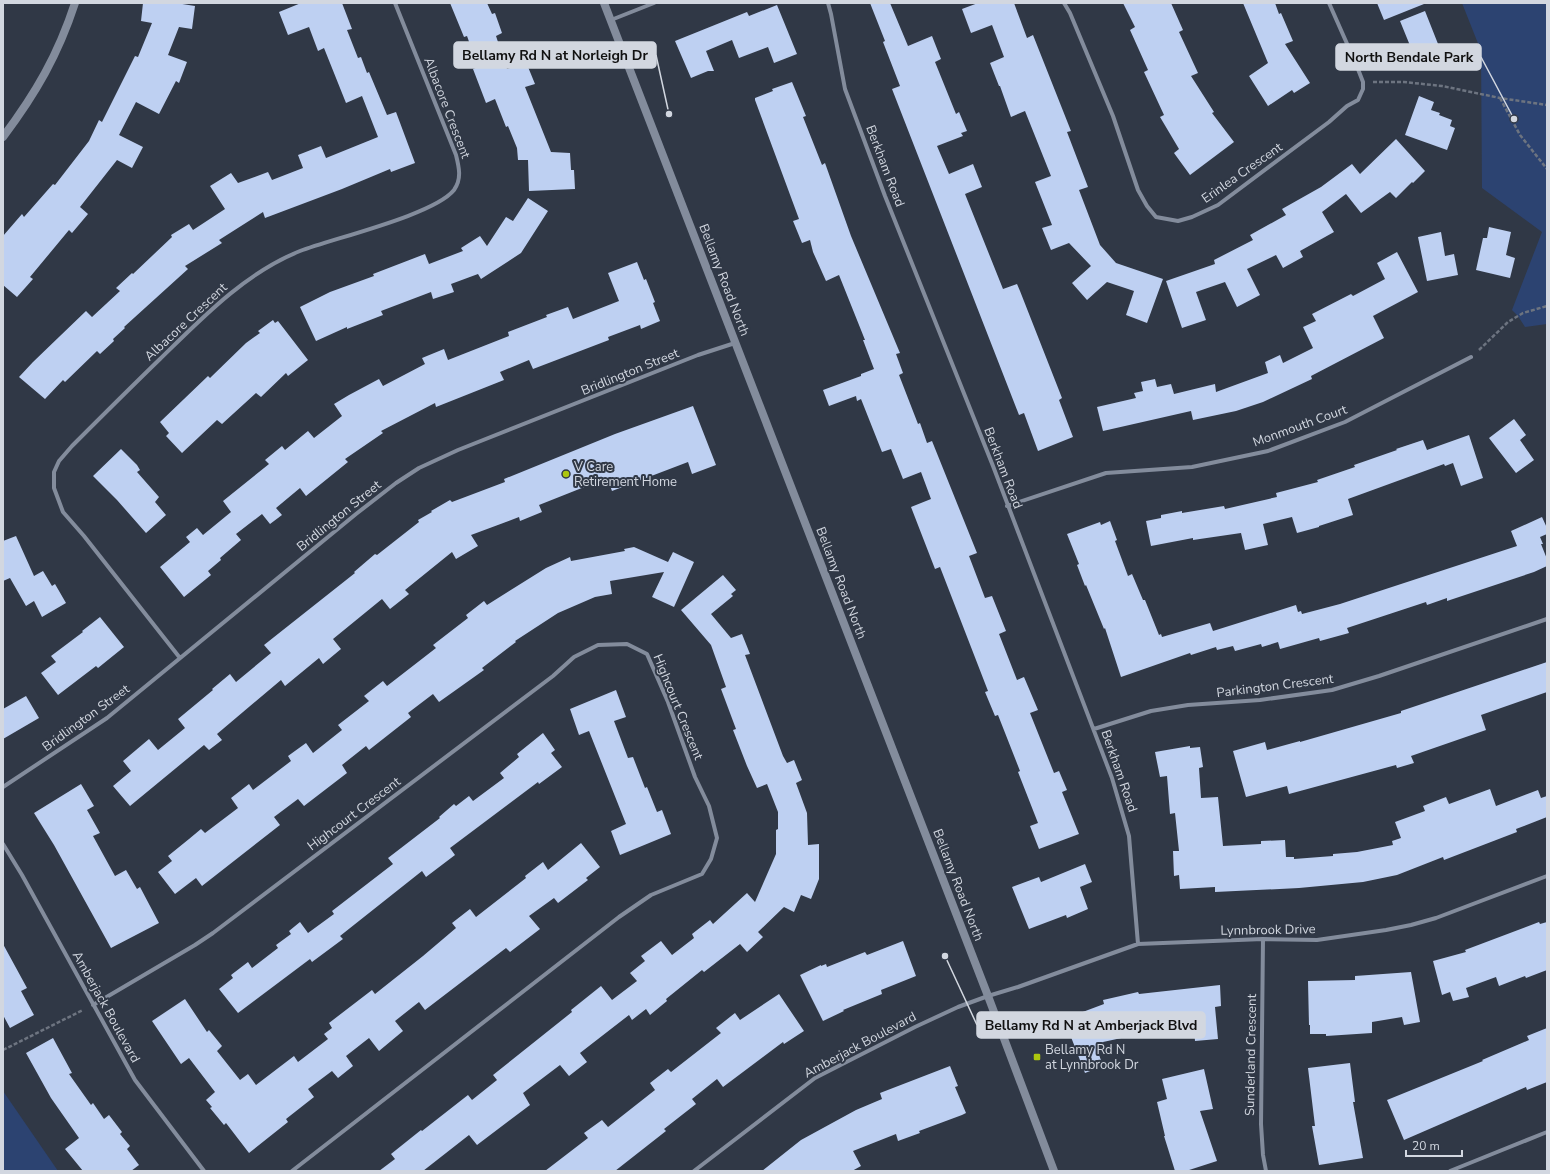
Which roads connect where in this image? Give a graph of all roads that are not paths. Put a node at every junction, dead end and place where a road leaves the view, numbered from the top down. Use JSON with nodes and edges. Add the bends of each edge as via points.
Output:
{"nodes":[{"id":1,"x":75,"y":3,"type":"edge"},
{"id":2,"x":395,"y":3,"type":"edge"},
{"id":3,"x":604,"y":3,"type":"edge"},
{"id":4,"x":654,"y":3,"type":"edge"},
{"id":5,"x":828,"y":3,"type":"edge"},
{"id":6,"x":1064,"y":3,"type":"edge"},
{"id":7,"x":1329,"y":3,"type":"edge"},
{"id":8,"x":611,"y":20,"type":"junction"},
{"id":9,"x":3,"y":137,"type":"edge"},
{"id":10,"x":735,"y":343,"type":"junction"},
{"id":11,"x":1471,"y":357,"type":"road end"},
{"id":12,"x":1007,"y":506,"type":"junction"},
{"id":13,"x":1547,"y":619,"type":"edge"},
{"id":14,"x":180,"y":658,"type":"junction"},
{"id":15,"x":1094,"y":729,"type":"junction"},
{"id":16,"x":3,"y":787,"type":"edge"},
{"id":17,"x":3,"y":844,"type":"edge"},
{"id":18,"x":1547,"y":876,"type":"edge"},
{"id":19,"x":1263,"y":939,"type":"junction"},
{"id":20,"x":1138,"y":944,"type":"junction"},
{"id":21,"x":988,"y":996,"type":"junction"},
{"id":22,"x":93,"y":1005,"type":"junction"},
{"id":23,"x":1547,"y":1132,"type":"edge"},
{"id":24,"x":204,"y":1171,"type":"edge"},
{"id":25,"x":292,"y":1171,"type":"edge"},
{"id":26,"x":694,"y":1171,"type":"edge"},
{"id":27,"x":1054,"y":1171,"type":"edge"},
{"id":28,"x":1266,"y":1171,"type":"edge"},
{"id":29,"x":1450,"y":1171,"type":"edge"}],
"edges":[{"from":1,"to":9,"type":"street","via":[[59,46],[44,75]]},
{"from":2,"to":14,"type":"street","name":"Albacore Crescent","via":[[456,155],[460,173],[454,189],[442,200],[412,214],[300,251],[273,264],[235,289],[206,313],[72,446],[59,461],[54,472],[54,488],[63,512]]},
{"from":3,"to":8,"type":"street","name":"Bellamy Road North"},
{"from":4,"to":8,"type":"street"},
{"from":5,"to":12,"type":"street","name":"Berkham Road","via":[[844,89]]},
{"from":6,"to":7,"type":"street","name":"Erinlea Crescent","via":[[1113,116],[1138,190],[1156,217],[1178,221],[1218,205],[1358,100],[1363,89],[1362,82]]},
{"from":8,"to":10,"type":"street","name":"Bellamy Road North"},
{"from":10,"to":14,"type":"street","name":"Bridlington Street","via":[[691,358],[419,468],[356,514]]},
{"from":10,"to":21,"type":"street","name":"Bellamy Road North"},
{"from":11,"to":12,"type":"street","name":"Monmouth Court","via":[[1345,422],[1268,451],[1192,467],[1106,473]]},
{"from":12,"to":15,"type":"street","name":"Berkham Road"},
{"from":13,"to":15,"type":"street","name":"Parkington Crescent","via":[[1332,690],[1152,711]]},
{"from":14,"to":16,"type":"street","name":"Bridlington Street","via":[[107,718]]},
{"from":15,"to":20,"type":"street","name":"Berkham Road","via":[[1129,836]]},
{"from":17,"to":22,"type":"street","name":"Amberjack Boulevard"},
{"from":18,"to":19,"type":"street","name":"Lynnbrook Drive","via":[[1411,925],[1317,940]]},
{"from":19,"to":20,"type":"street","name":"Lynnbrook Drive"},
{"from":19,"to":28,"type":"street","name":"Sunderland Crescent","via":[[1261,1124]]},
{"from":20,"to":21,"type":"street","name":"Lynnbrook Drive"},
{"from":21,"to":26,"type":"street","name":"Amberjack Boulevard","via":[[915,1027],[815,1078]]},
{"from":21,"to":27,"type":"street","name":"Bellamy Road North"},
{"from":22,"to":24,"type":"street","name":"Amberjack Boulevard","via":[[135,1080]]},
{"from":22,"to":25,"type":"street","name":"Highcourt Crescent","via":[[213,933],[553,676],[574,657],[598,645],[627,644],[647,654],[668,702],[695,777],[709,806],[717,838],[711,859],[702,874],[651,895],[619,917]]},
{"from":23,"to":29,"type":"street"}]}
